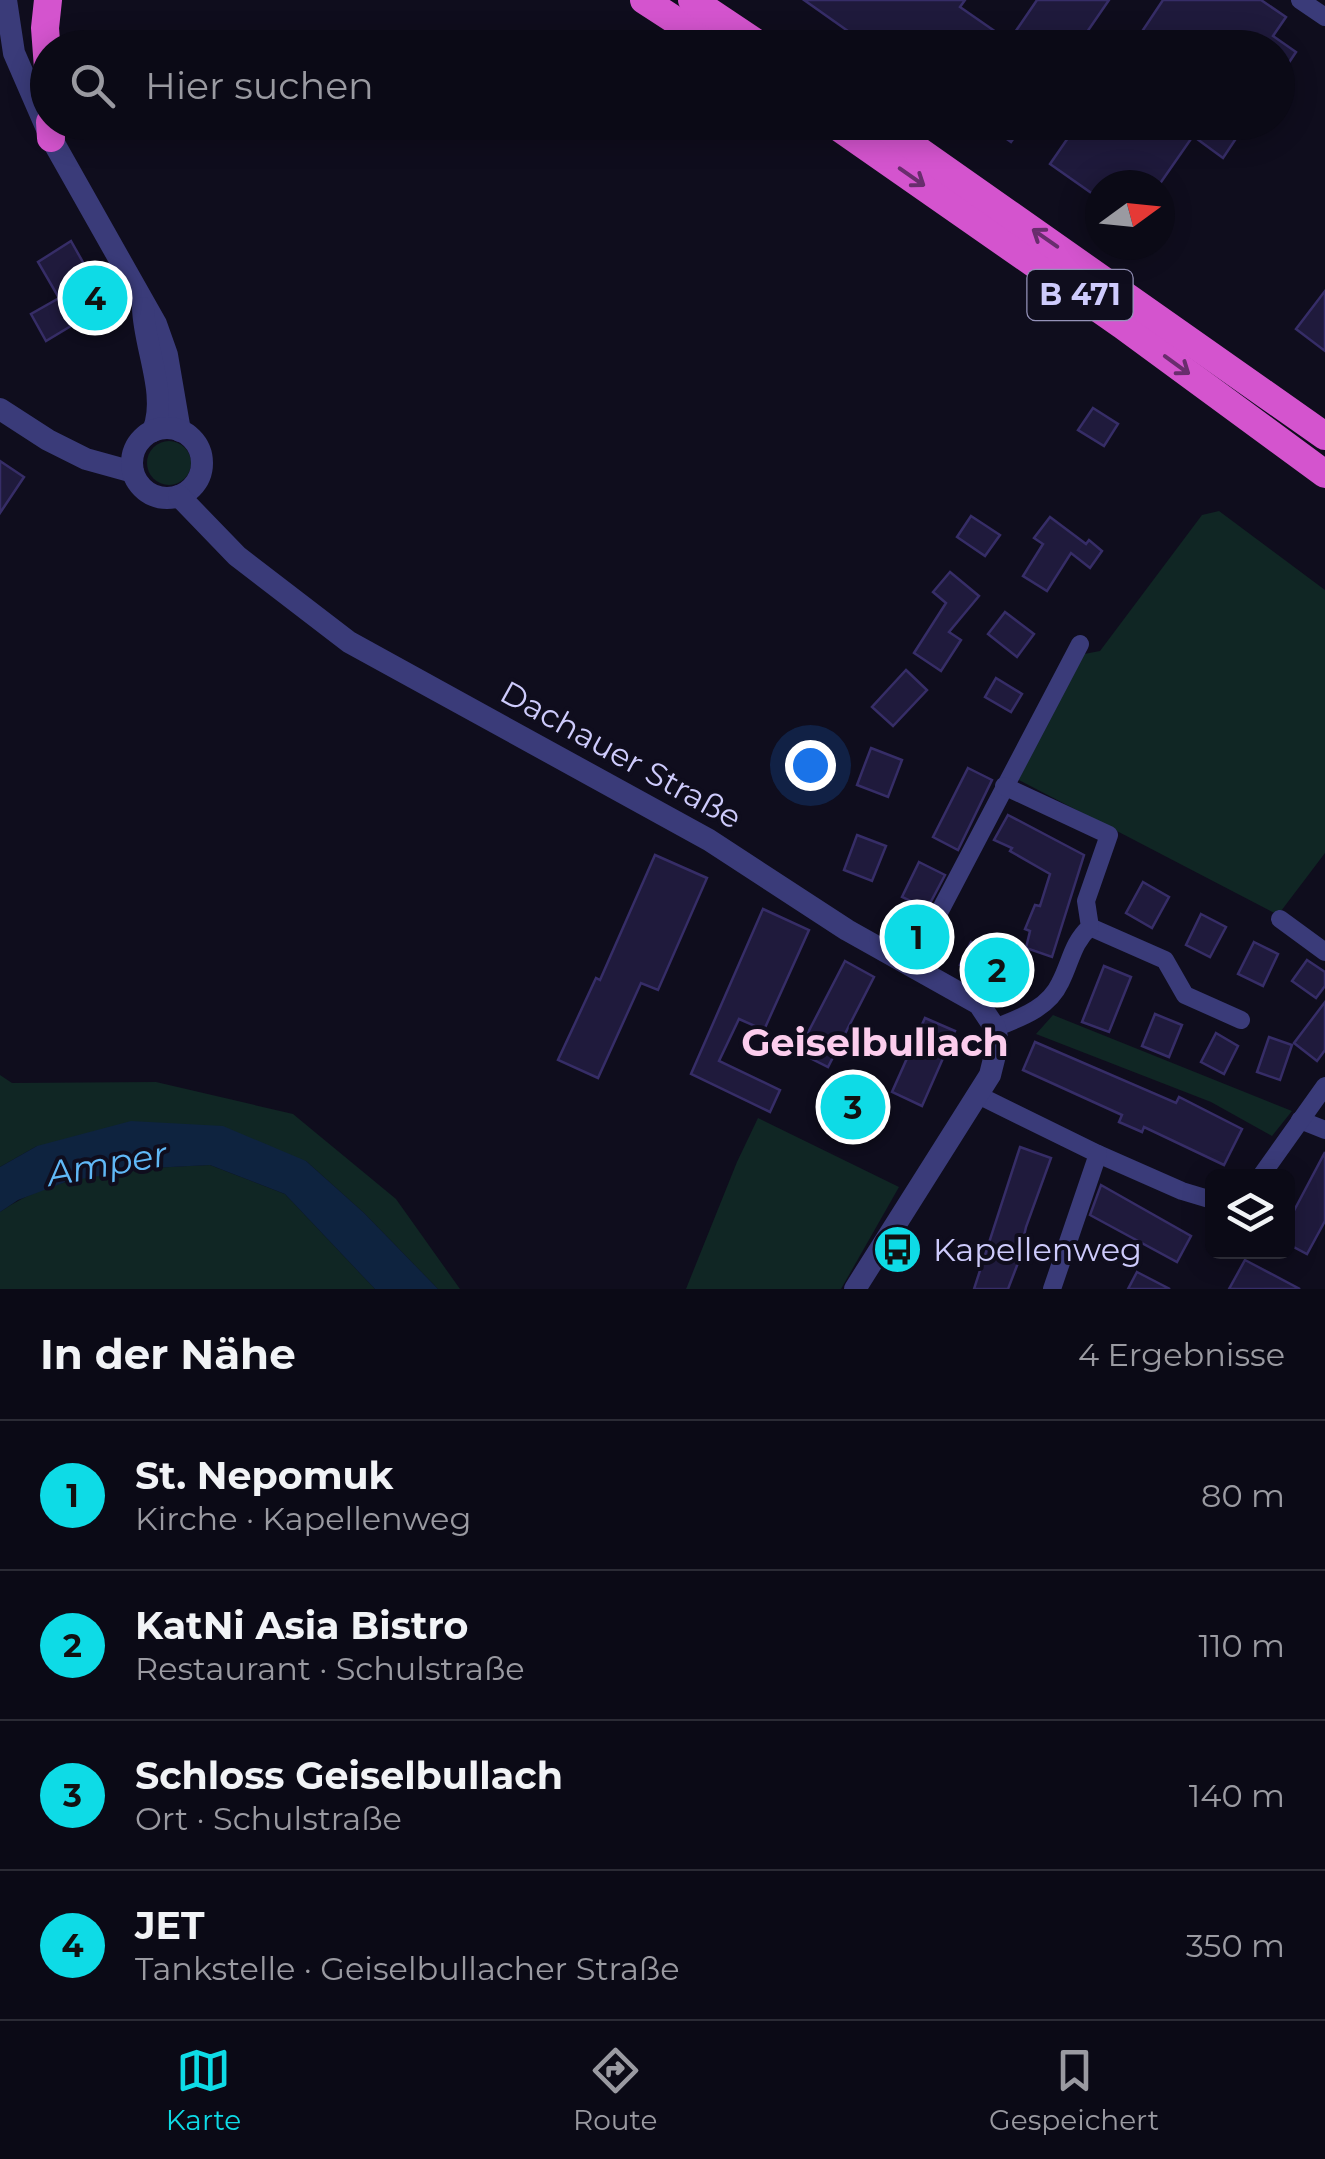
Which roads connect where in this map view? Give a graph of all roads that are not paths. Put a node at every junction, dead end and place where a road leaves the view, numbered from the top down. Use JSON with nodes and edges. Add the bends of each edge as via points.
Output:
{"nodes":[{"id":1,"x":6,"y":0,"type":"edge"},
{"id":2,"x":48,"y":0,"type":"edge"},
{"id":3,"x":644,"y":0,"type":"edge"},
{"id":4,"x":692,"y":0,"type":"edge"},
{"id":5,"x":1300,"y":0,"type":"edge"},
{"id":6,"x":1325,"y":17,"type":"edge"},
{"id":7,"x":44,"y":30,"type":"edge"},
{"id":8,"x":690,"y":30,"type":"edge"},
{"id":9,"x":737,"y":30,"type":"edge"},
{"id":10,"x":30,"y":87,"type":"edge"},
{"id":11,"x":55,"y":140,"type":"edge"},
{"id":12,"x":857,"y":140,"type":"edge"},
{"id":13,"x":904,"y":140,"type":"edge"},
{"id":14,"x":142,"y":300,"type":"junction"},
{"id":15,"x":0,"y":409,"type":"edge"},
{"id":16,"x":153,"y":431,"type":"junction"},
{"id":17,"x":180,"y":431,"type":"junction"},
{"id":18,"x":1325,"y":436,"type":"edge"},
{"id":19,"x":48,"y":440,"type":"junction"},
{"id":20,"x":136,"y":448,"type":"junction"},
{"id":21,"x":133,"y":472,"type":"junction"},
{"id":22,"x":1325,"y":474,"type":"edge"},
{"id":23,"x":186,"y":492,"type":"junction"},
{"id":24,"x":1080,"y":644,"type":"dead end"},
{"id":25,"x":1004,"y":786,"type":"junction"},
{"id":26,"x":1280,"y":919,"type":"dead end"},
{"id":27,"x":932,"y":926,"type":"dead end"},
{"id":28,"x":1090,"y":927,"type":"junction"},
{"id":29,"x":1325,"y":952,"type":"edge"},
{"id":30,"x":1241,"y":1020,"type":"dead end"},
{"id":31,"x":995,"y":1028,"type":"junction"},
{"id":32,"x":1325,"y":1086,"type":"edge"},
{"id":33,"x":978,"y":1095,"type":"junction"},
{"id":34,"x":1300,"y":1120,"type":"junction"},
{"id":35,"x":1325,"y":1130,"type":"edge"},
{"id":36,"x":1098,"y":1154,"type":"junction"},
{"id":37,"x":1266,"y":1169,"type":"edge"},
{"id":38,"x":1205,"y":1198,"type":"edge"},
{"id":39,"x":855,"y":1289,"type":"edge"},
{"id":40,"x":1052,"y":1289,"type":"edge"}],
"edges":[{"from":1,"to":10,"type":"street","via":[[14,53]]},
{"from":2,"to":7,"type":"highway"},
{"from":3,"to":8,"type":"highway"},
{"from":4,"to":9,"type":"highway"},
{"from":5,"to":6,"type":"street"},
{"from":11,"to":14,"type":"street"},
{"from":12,"to":22,"type":"highway","number":"B 471","one_way":true},
{"from":18,"to":13,"type":"highway","number":"B 471","one_way":true},
{"from":14,"to":16,"type":"street","via":[[158,398]]},
{"from":14,"to":17,"type":"street","via":[[167,356]]},
{"from":15,"to":19,"type":"street","name":"Dachauer Straße"},
{"from":16,"to":17,"type":"street"},
{"from":16,"to":20,"type":"street"},
{"from":17,"to":23,"type":"street","via":[[201,456],[199,478]]},
{"from":19,"to":20,"type":"street","name":"Dachauer Straße"},
{"from":19,"to":21,"type":"street","name":"Dachauer Straße"},
{"from":20,"to":21,"type":"street"},
{"from":21,"to":23,"type":"street","name":"Dachauer Straße","via":[[156,496]]},
{"from":23,"to":31,"type":"street","name":"Dachauer Straße","via":[[236,556],[349,642],[709,840],[847,930],[979,1004]]},
{"from":24,"to":25,"type":"street"},
{"from":25,"to":27,"type":"street"},
{"from":25,"to":28,"type":"street","via":[[1109,835],[1086,900]]},
{"from":26,"to":29,"type":"street"},
{"from":28,"to":30,"type":"street","via":[[1165,960],[1184,995]]},
{"from":28,"to":31,"type":"street","via":[[1077,938],[1050,998]]},
{"from":31,"to":33,"type":"street","via":[[997,1058]]},
{"from":32,"to":34,"type":"street"},
{"from":33,"to":36,"type":"street"},
{"from":33,"to":39,"type":"street"},
{"from":34,"to":35,"type":"street"},
{"from":34,"to":37,"type":"street"},
{"from":36,"to":38,"type":"street"},
{"from":36,"to":40,"type":"street"}]}
